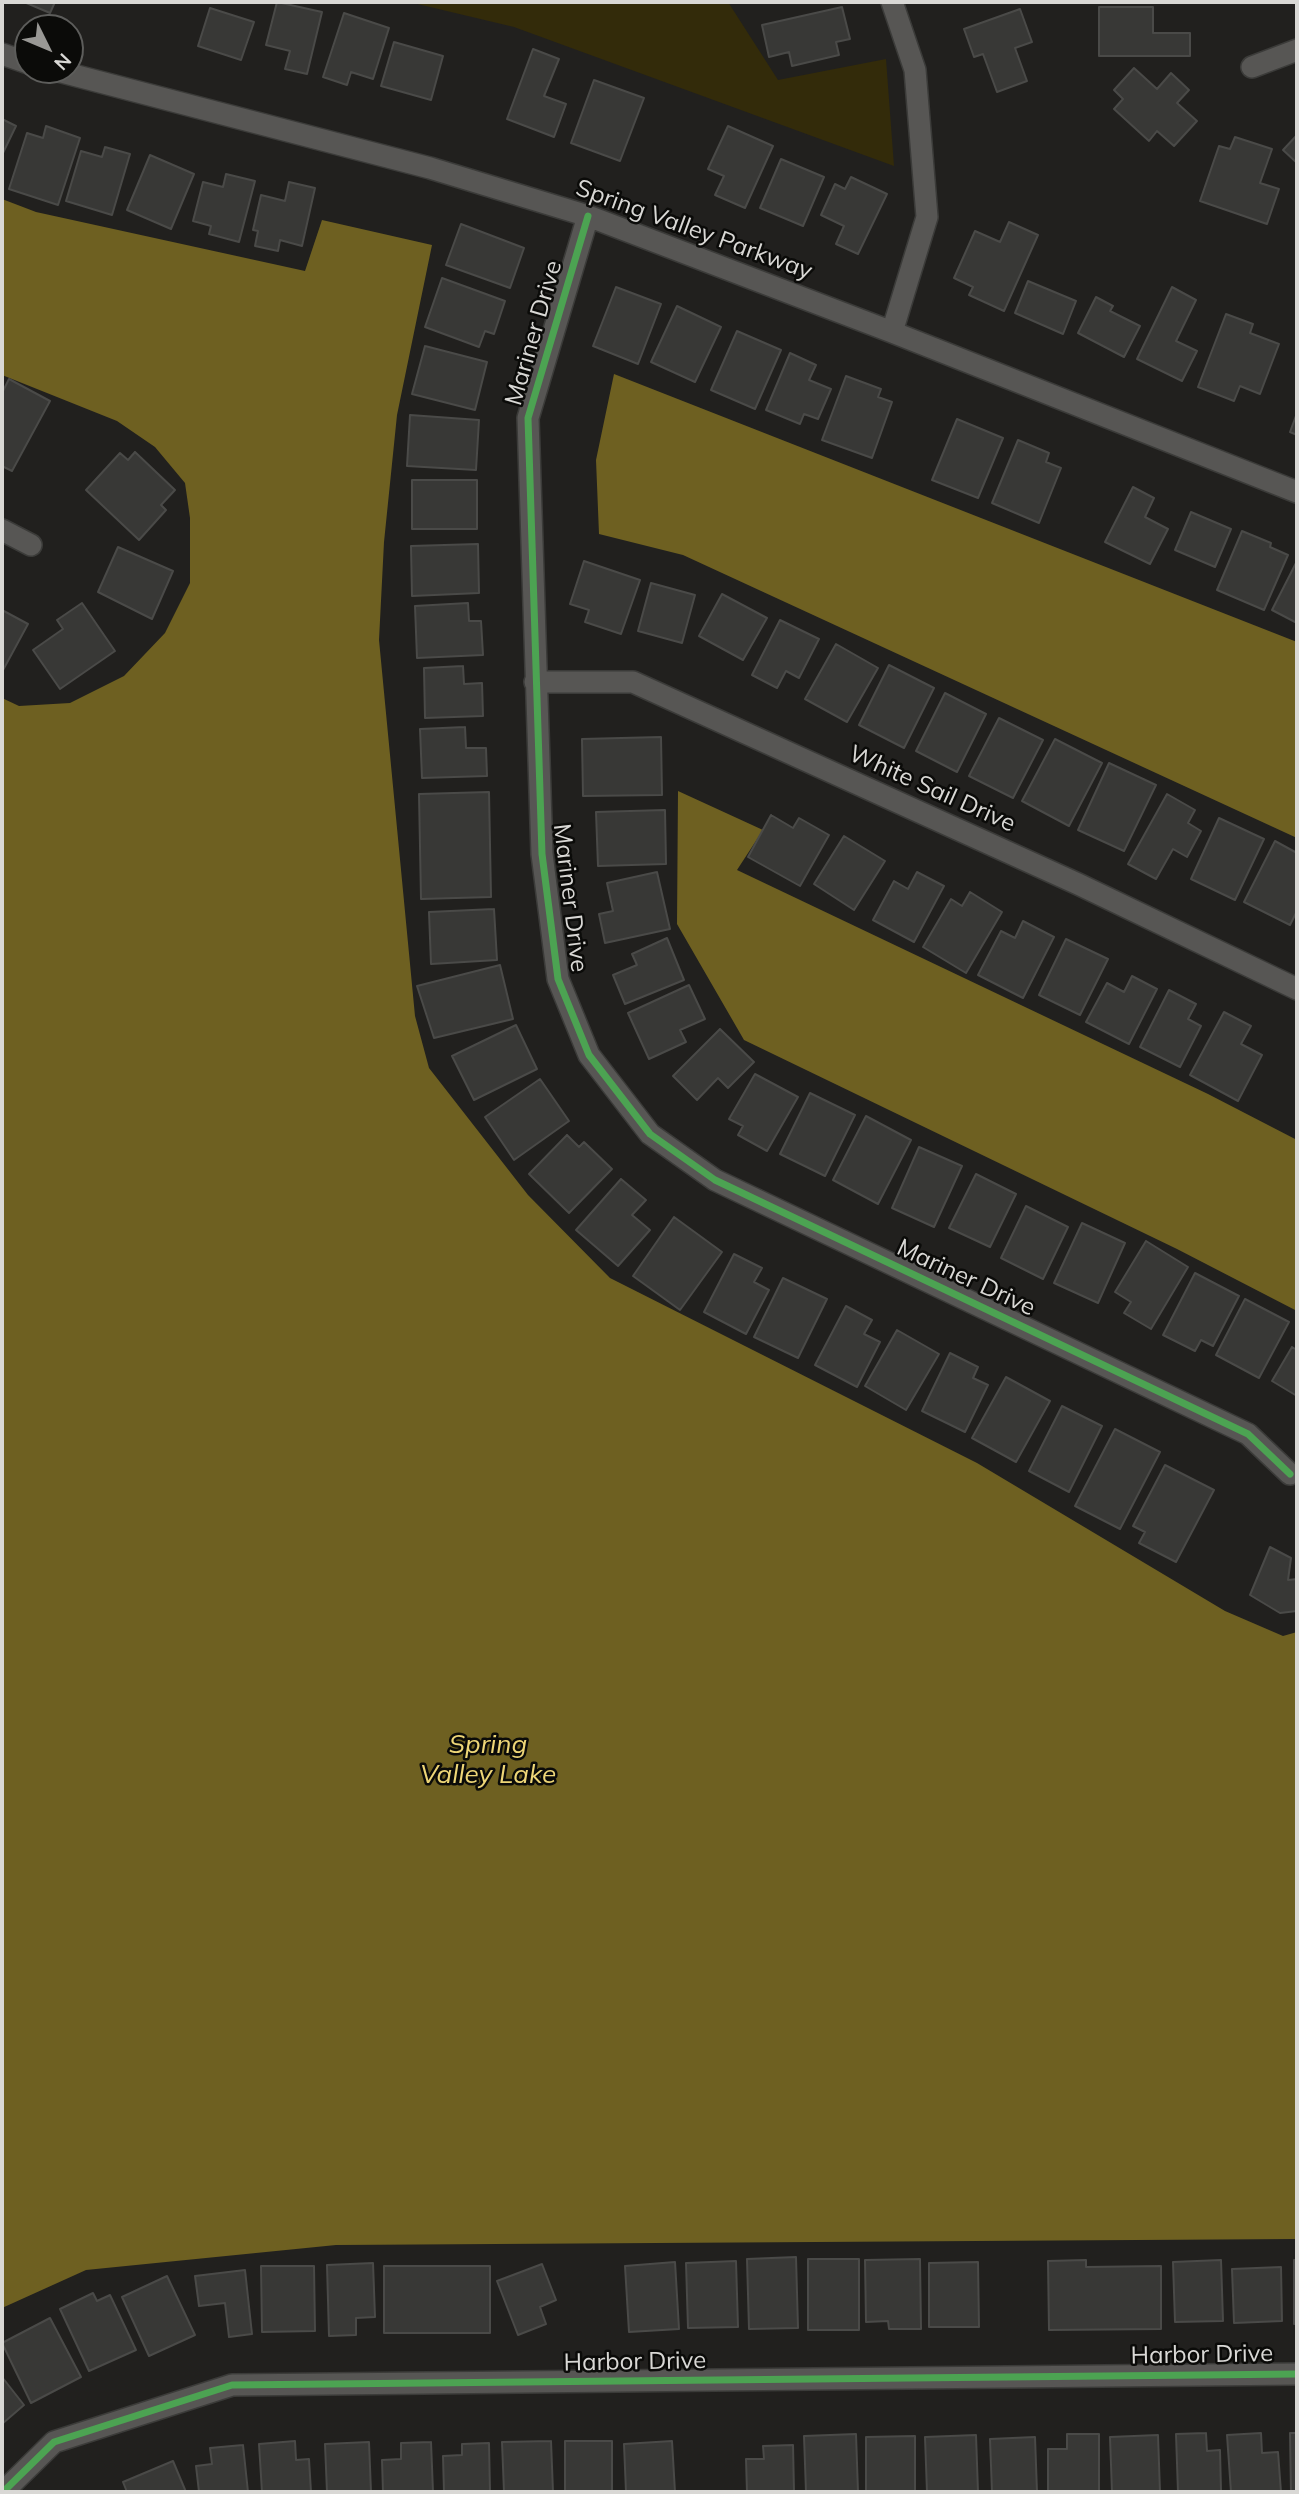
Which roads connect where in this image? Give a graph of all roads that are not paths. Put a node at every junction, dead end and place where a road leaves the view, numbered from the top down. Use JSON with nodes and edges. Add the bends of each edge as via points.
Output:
{"nodes":[{"id":1,"x":892,"y":2,"type":"edge"},
{"id":2,"x":1297,"y":50,"type":"edge"},
{"id":3,"x":1252,"y":67,"type":"dead end"},
{"id":4,"x":84,"y":78,"type":"edge"},
{"id":5,"x":588,"y":216,"type":"junction"},
{"id":6,"x":892,"y":332,"type":"junction"},
{"id":7,"x":1297,"y":492,"type":"edge"},
{"id":8,"x":2,"y":530,"type":"edge"},
{"id":9,"x":31,"y":545,"type":"dead end"},
{"id":10,"x":535,"y":682,"type":"junction"},
{"id":11,"x":1297,"y":989,"type":"edge"},
{"id":12,"x":1290,"y":1474,"type":"dead end"},
{"id":13,"x":1297,"y":2374,"type":"edge"},
{"id":14,"x":3,"y":2492,"type":"edge"}],
"edges":[{"from":1,"to":6,"type":"street","via":[[915,70],[927,217]]},
{"from":2,"to":3,"type":"street"},
{"from":4,"to":5,"type":"street","name":"Spring Valley Parkway","via":[[430,168]]},
{"from":5,"to":6,"type":"street","name":"Spring Valley Parkway"},
{"from":5,"to":10,"type":"street","name":"Mariner Drive","via":[[528,418]]},
{"from":6,"to":7,"type":"street","name":"Spring Valley Parkway"},
{"from":8,"to":9,"type":"street"},
{"from":10,"to":11,"type":"street","name":"White Sail Drive","via":[[633,682]]},
{"from":10,"to":12,"type":"street","name":"Mariner Drive","via":[[542,854],[558,979],[589,1055],[650,1134],[715,1180],[1248,1434]]},
{"from":13,"to":14,"type":"street","name":"Harbor Drive","via":[[232,2385],[54,2442]]}]}
